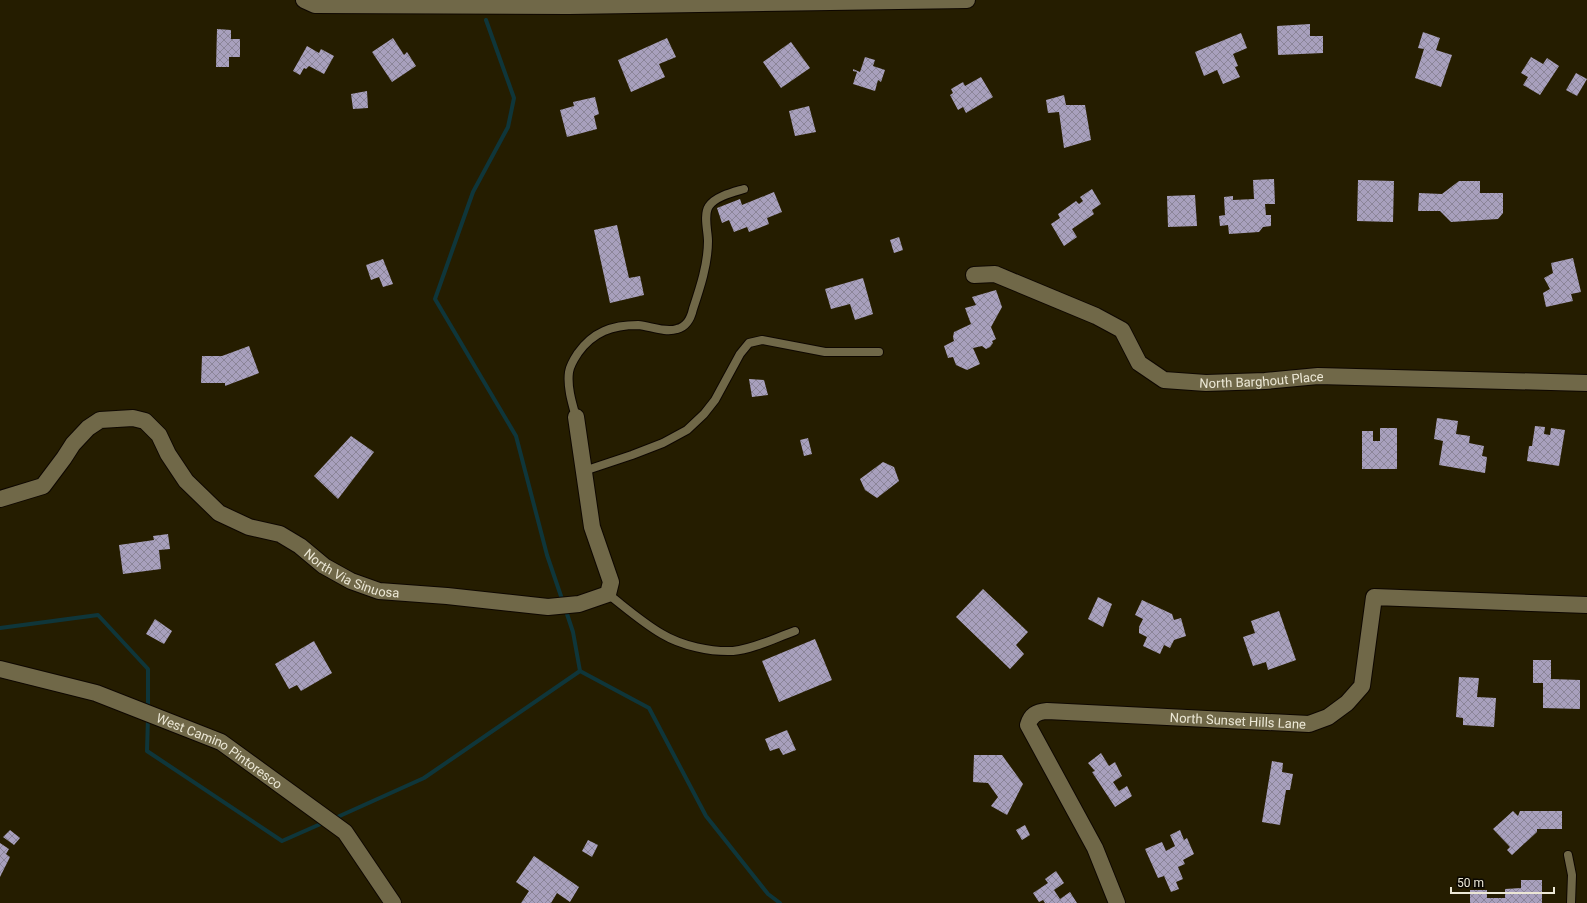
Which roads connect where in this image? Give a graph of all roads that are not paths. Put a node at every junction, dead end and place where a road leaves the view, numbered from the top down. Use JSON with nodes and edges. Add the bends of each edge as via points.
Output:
{"nodes":[{"id":1,"x":304,"y":0,"type":"edge"},
{"id":2,"x":967,"y":0,"type":"edge"},
{"id":3,"x":569,"y":3,"type":"edge"},
{"id":4,"x":744,"y":189,"type":"dead end"},
{"id":5,"x":974,"y":275,"type":"dead end"},
{"id":6,"x":879,"y":352,"type":"dead end"},
{"id":7,"x":1587,"y":383,"type":"edge"},
{"id":8,"x":576,"y":417,"type":"joint"},
{"id":9,"x":584,"y":471,"type":"junction"},
{"id":10,"x":0,"y":499,"type":"edge"},
{"id":11,"x":608,"y":594,"type":"junction"},
{"id":12,"x":1587,"y":605,"type":"edge"},
{"id":13,"x":794,"y":632,"type":"dead end"},
{"id":14,"x":0,"y":669,"type":"edge"},
{"id":15,"x":1568,"y":855,"type":"dead end"},
{"id":16,"x":393,"y":903,"type":"edge"},
{"id":17,"x":1117,"y":903,"type":"edge"},
{"id":18,"x":1571,"y":903,"type":"edge"}],
"edges":[{"from":1,"to":3,"type":"street","via":[[314,5]]},
{"from":2,"to":3,"type":"street"},
{"from":4,"to":8,"type":"lane","via":[[717,200],[706,212],[708,256],[693,312],[683,327],[661,330],[639,325],[617,327],[590,338],[582,347],[571,363],[569,371],[569,386]]},
{"from":5,"to":7,"type":"street","name":"North Barghout Place","via":[[995,274],[1096,316],[1122,330],[1139,363],[1164,380],[1265,381],[1318,376]]},
{"from":6,"to":9,"type":"lane","via":[[825,352],[762,340],[749,343],[740,354],[715,400],[687,430],[663,443]]},
{"from":8,"to":9,"type":"street"},
{"from":9,"to":11,"type":"street","via":[[592,526],[612,582]]},
{"from":10,"to":11,"type":"street","name":"North Via Sinuosa","via":[[43,486],[73,444],[100,420],[132,418],[144,421],[159,434],[168,454],[186,480],[219,513],[249,527],[280,534],[300,546],[324,566],[351,581],[379,591],[548,607],[579,604]]},
{"from":11,"to":13,"type":"lane","via":[[663,635],[697,647],[734,651]]},
{"from":12,"to":17,"type":"street","name":"North Sunset Hills Lane","via":[[1374,597],[1362,686],[1347,704],[1328,717],[1309,724],[1047,711],[1035,714],[1030,718],[1028,725],[1095,848]]},
{"from":14,"to":16,"type":"street","name":"West Camino Pintoresco","via":[[96,693],[221,742],[345,832]]},
{"from":15,"to":18,"type":"lane","via":[[1572,875]]}]}
